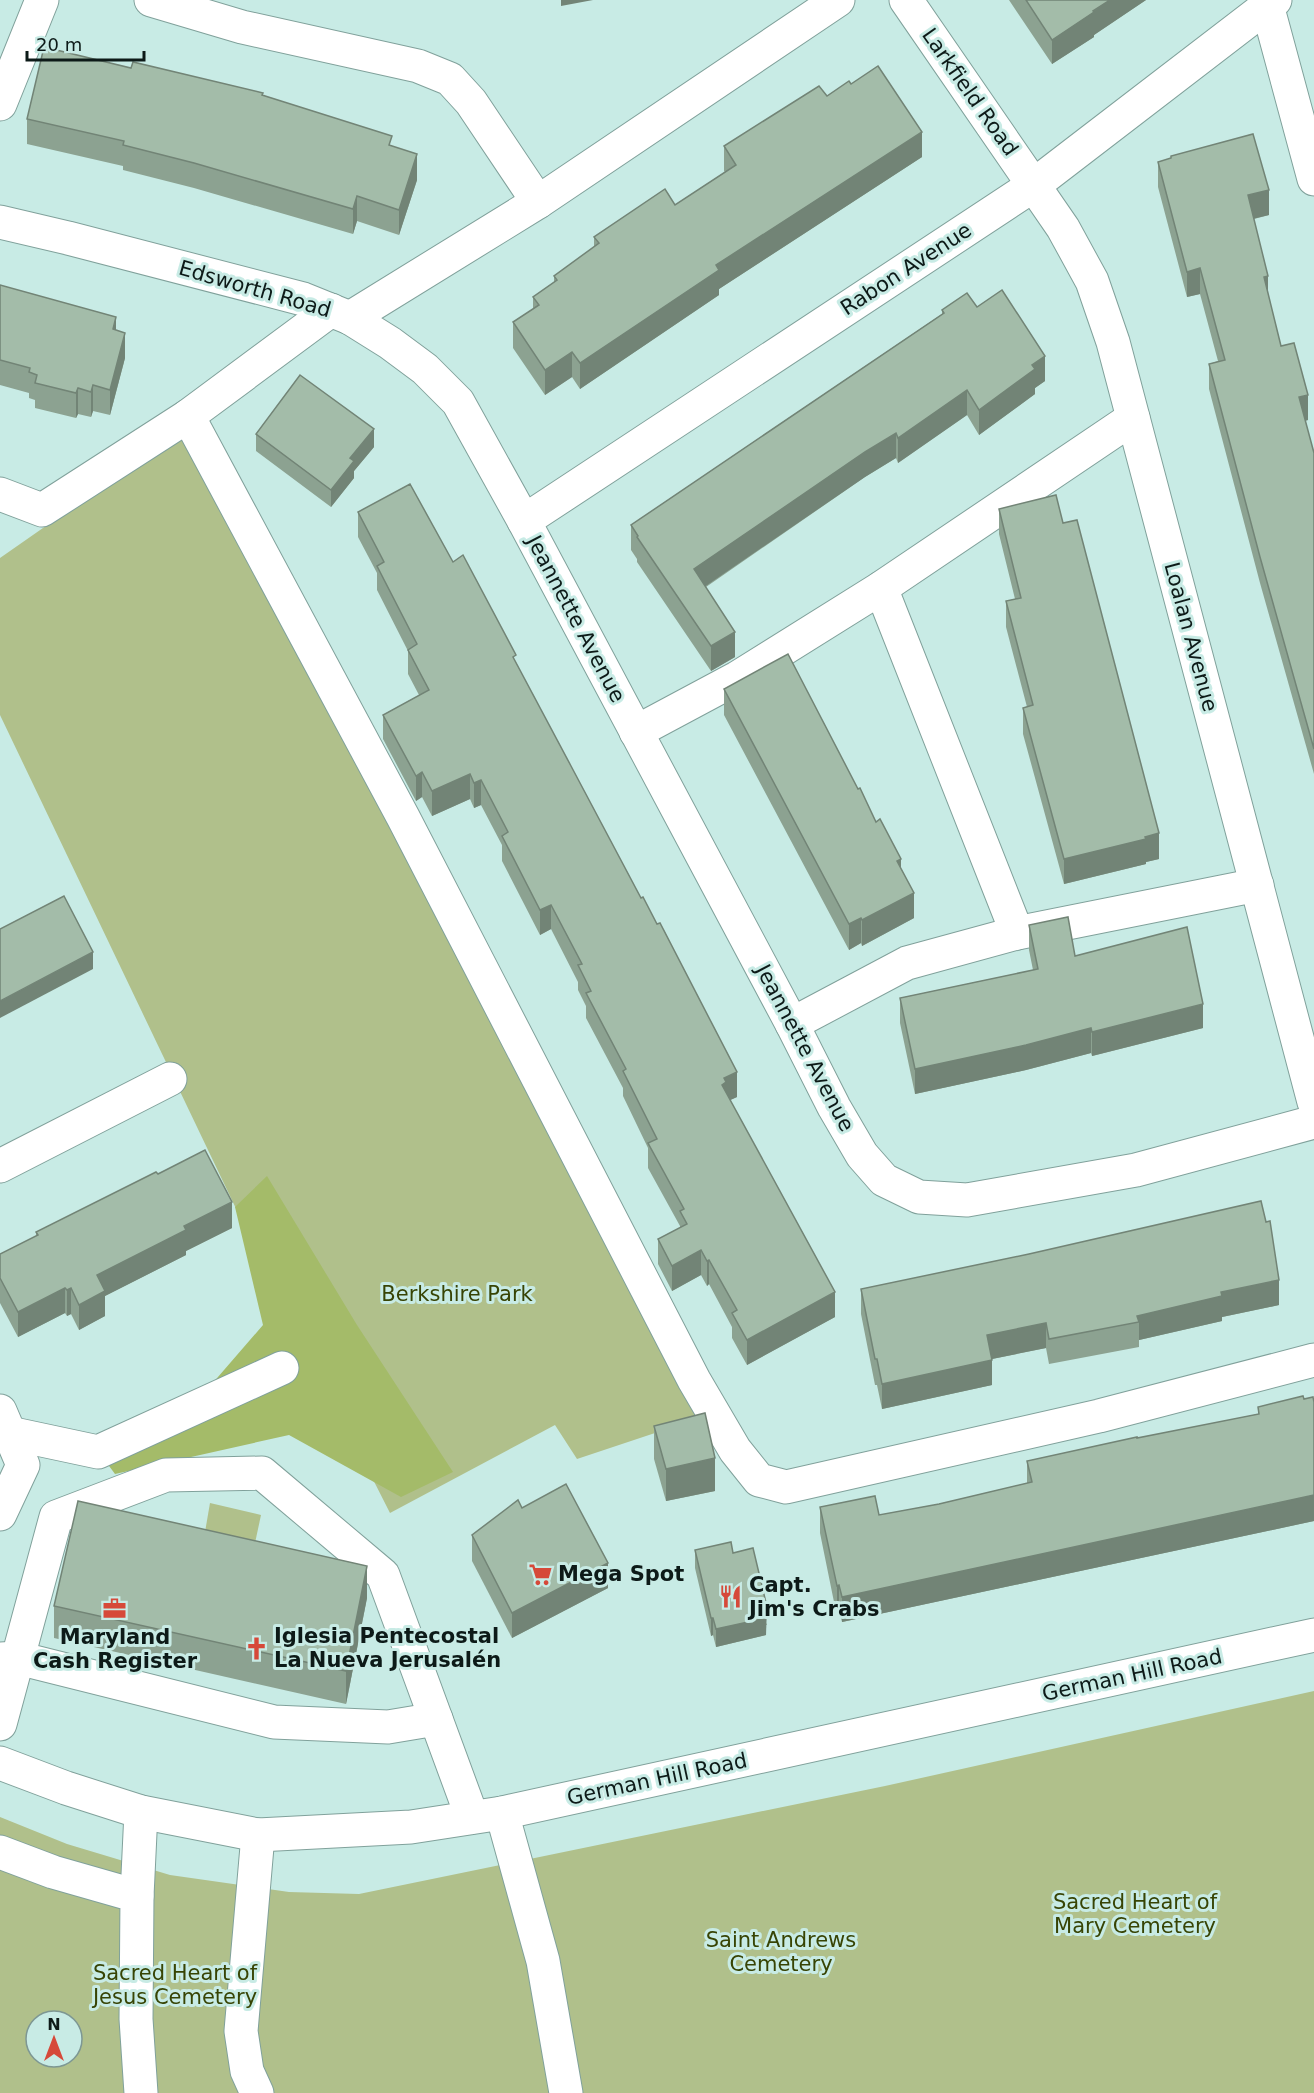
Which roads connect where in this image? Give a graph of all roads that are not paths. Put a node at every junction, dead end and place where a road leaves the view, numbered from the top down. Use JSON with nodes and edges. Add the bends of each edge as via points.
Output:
{"nodes":[{"id":1,"x":42,"y":0,"type":"edge"},
{"id":2,"x":151,"y":0,"type":"edge"},
{"id":3,"x":838,"y":0,"type":"edge"},
{"id":4,"x":906,"y":0,"type":"edge"},
{"id":5,"x":1271,"y":3,"type":"edge"},
{"id":6,"x":0,"y":104,"type":"edge"},
{"id":7,"x":1314,"y":179,"type":"edge"},
{"id":8,"x":1034,"y":185,"type":"junction"},
{"id":9,"x":538,"y":202,"type":"junction"},
{"id":10,"x":0,"y":222,"type":"edge"},
{"id":11,"x":341,"y":314,"type":"junction"},
{"id":12,"x":188,"y":416,"type":"junction"},
{"id":13,"x":1133,"y":418,"type":"junction"},
{"id":14,"x":0,"y":494,"type":"edge"},
{"id":15,"x":524,"y":521,"type":"junction"},
{"id":16,"x":881,"y":588,"type":"junction"},
{"id":17,"x":636,"y":732,"type":"junction"},
{"id":18,"x":1257,"y":885,"type":"junction"},
{"id":19,"x":1017,"y":933,"type":"junction"},
{"id":20,"x":792,"y":1024,"type":"junction"},
{"id":21,"x":170,"y":1079,"type":"dead end"},
{"id":22,"x":1314,"y":1102,"type":"edge"},
{"id":23,"x":1314,"y":1122,"type":"edge"},
{"id":24,"x":0,"y":1166,"type":"edge"},
{"id":25,"x":1314,"y":1360,"type":"edge"},
{"id":26,"x":282,"y":1368,"type":"dead end"},
{"id":27,"x":5,"y":1422,"type":"edge"},
{"id":28,"x":0,"y":1514,"type":"edge"},
{"id":29,"x":1314,"y":1635,"type":"edge"},
{"id":30,"x":9,"y":1658,"type":"edge"},
{"id":31,"x":436,"y":1719,"type":"junction"},
{"id":32,"x":0,"y":1724,"type":"edge"},
{"id":33,"x":0,"y":1763,"type":"edge"},
{"id":34,"x":141,"y":1812,"type":"junction"},
{"id":35,"x":487,"y":1815,"type":"junction"},
{"id":36,"x":258,"y":1835,"type":"junction"},
{"id":37,"x":0,"y":1852,"type":"edge"},
{"id":38,"x":137,"y":1896,"type":"junction"},
{"id":39,"x":141,"y":2093,"type":"edge"},
{"id":40,"x":257,"y":2093,"type":"edge"},
{"id":41,"x":566,"y":2093,"type":"edge"}],
"edges":[{"from":1,"to":6,"type":"street"},
{"from":2,"to":9,"type":"street","via":[[242,27],[418,66],[450,79],[471,102]]},
{"from":3,"to":9,"type":"street"},
{"from":4,"to":8,"type":"street","name":"Larkfield Road"},
{"from":5,"to":7,"type":"street"},
{"from":5,"to":8,"type":"street","name":"Rabon Avenue"},
{"from":8,"to":13,"type":"street","name":"Loalan Avenue","via":[[1092,281]]},
{"from":8,"to":15,"type":"street","name":"Rabon Avenue"},
{"from":9,"to":11,"type":"street"},
{"from":10,"to":11,"type":"street","name":"Edsworth Road","via":[[292,296]]},
{"from":11,"to":12,"type":"street"},
{"from":11,"to":15,"type":"street","name":"Edsworth Road","via":[[425,369],[458,402]]},
{"from":12,"to":14,"type":"street","via":[[42,510]]},
{"from":12,"to":25,"type":"street","via":[[403,817],[694,1380],[735,1450],[759,1480],[786,1487],[1099,1416]]},
{"from":13,"to":16,"type":"street"},
{"from":13,"to":18,"type":"street","name":"Loalan Avenue"},
{"from":15,"to":17,"type":"street","name":"Jeannette Avenue"},
{"from":16,"to":17,"type":"street","via":[[737,678]]},
{"from":16,"to":19,"type":"street"},
{"from":17,"to":20,"type":"street","name":"Jeannette Avenue"},
{"from":18,"to":19,"type":"street"},
{"from":18,"to":22,"type":"street","name":"Loalan Avenue"},
{"from":19,"to":20,"type":"street","via":[[908,963]]},
{"from":20,"to":23,"type":"street","name":"Jeannette Avenue","via":[[862,1155],[884,1179],[919,1197],[967,1200],[1136,1170]]},
{"from":21,"to":24,"type":"street"},
{"from":26,"to":27,"type":"street","via":[[98,1452]]},
{"from":27,"to":28,"type":"street","via":[[23,1465]]},
{"from":29,"to":35,"type":"street","name":"German Hill Road"},
{"from":30,"to":31,"type":"street","via":[[274,1722],[388,1727]]},
{"from":30,"to":31,"type":"street","via":[[57,1517],[166,1475],[262,1473],[383,1575]]},
{"from":30,"to":32,"type":"street"},
{"from":31,"to":35,"type":"street"},
{"from":33,"to":34,"type":"street","name":"German Hill Road"},
{"from":34,"to":36,"type":"street","name":"German Hill Road"},
{"from":34,"to":38,"type":"street"},
{"from":35,"to":36,"type":"street","name":"German Hill Road","via":[[411,1827]]},
{"from":35,"to":41,"type":"street","via":[[543,1961]]},
{"from":36,"to":40,"type":"street","via":[[241,2031],[247,2071]]},
{"from":37,"to":38,"type":"street"},
{"from":38,"to":39,"type":"street","via":[[136,2019]]}]}
